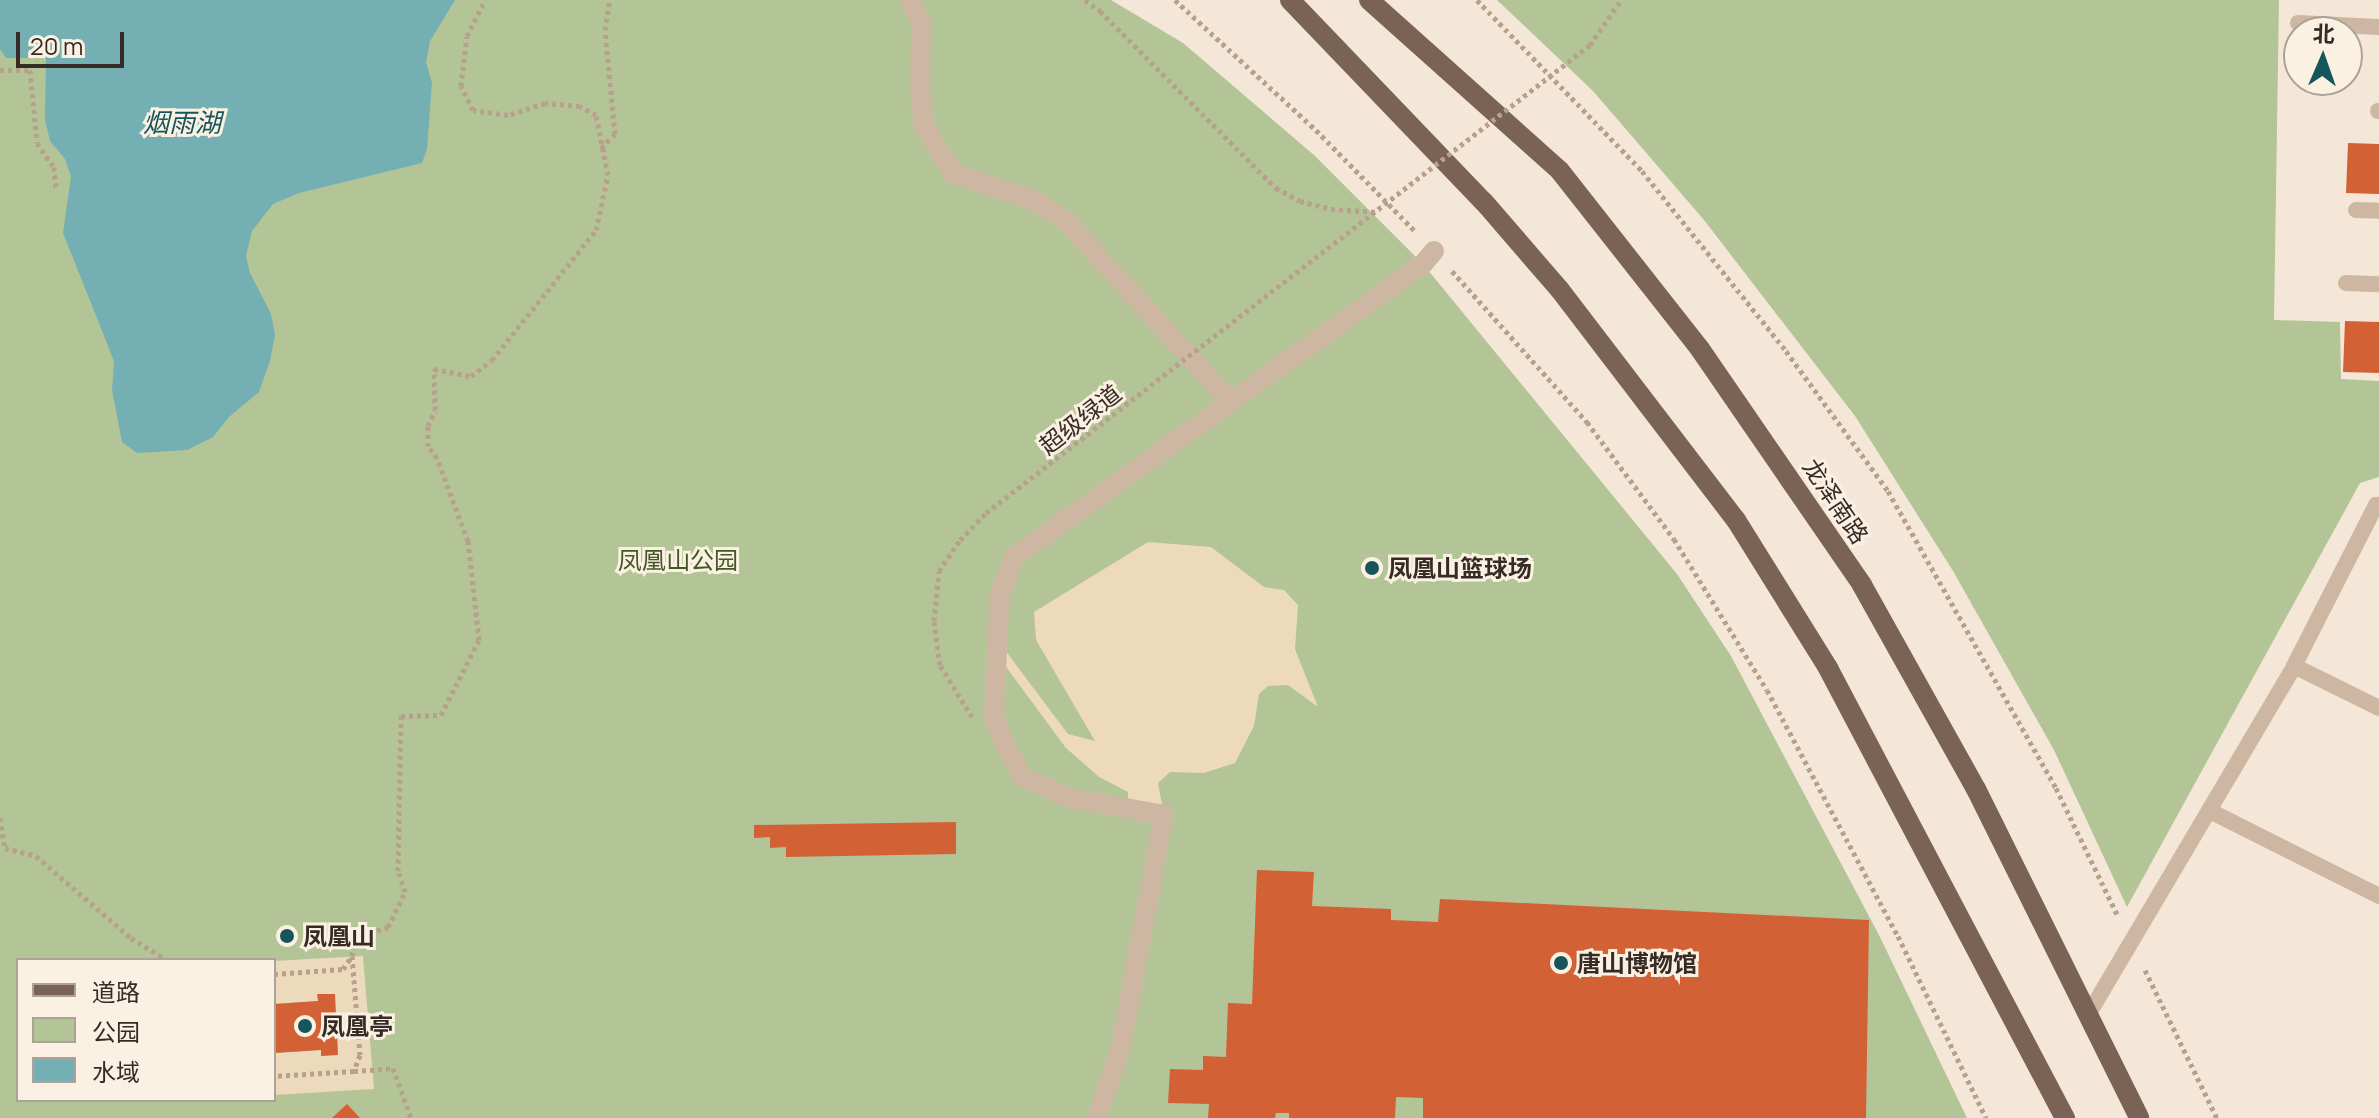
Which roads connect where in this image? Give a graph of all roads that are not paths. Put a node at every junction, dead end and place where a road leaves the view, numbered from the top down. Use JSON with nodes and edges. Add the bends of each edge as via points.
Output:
{"nodes":[{"id":1,"x":910,"y":0,"type":"edge"},
{"id":2,"x":1290,"y":0,"type":"edge"},
{"id":3,"x":1369,"y":0,"type":"edge"},
{"id":4,"x":2356,"y":210,"type":"dead end"},
{"id":5,"x":2379,"y":211,"type":"edge"},
{"id":6,"x":1434,"y":251,"type":"road end"},
{"id":7,"x":2346,"y":283,"type":"dead end"},
{"id":8,"x":2379,"y":284,"type":"edge"},
{"id":9,"x":1230,"y":401,"type":"junction"},
{"id":10,"x":2378,"y":503,"type":"edge"},
{"id":11,"x":2294,"y":666,"type":"junction"},
{"id":12,"x":2379,"y":708,"type":"edge"},
{"id":13,"x":2210,"y":811,"type":"junction"},
{"id":14,"x":2379,"y":896,"type":"edge"},
{"id":15,"x":2088,"y":1015,"type":"junction"},
{"id":16,"x":1097,"y":1118,"type":"edge"},
{"id":17,"x":2065,"y":1118,"type":"edge"},
{"id":18,"x":2139,"y":1118,"type":"edge"}],
"edges":[{"from":1,"to":9,"type":"street","via":[[921,22],[924,126],[954,174],[1035,201],[1066,221]]},
{"from":2,"to":17,"type":"main road","via":[[1551,279],[1736,520],[1828,668]]},
{"from":3,"to":15,"type":"main road","name":"龙泽南路","via":[[1560,171],[1700,349],[1862,585],[1976,789]]},
{"from":4,"to":5,"type":"lane"},
{"from":6,"to":9,"type":"street"},
{"from":7,"to":8,"type":"lane"},
{"from":9,"to":16,"type":"street","via":[[1014,557],[1000,594],[994,711],[1022,777],[1070,798],[1164,815],[1121,1044]]},
{"from":10,"to":11,"type":"lane"},
{"from":11,"to":12,"type":"lane"},
{"from":11,"to":13,"type":"lane"},
{"from":13,"to":14,"type":"lane"},
{"from":13,"to":15,"type":"lane"},
{"from":15,"to":18,"type":"main road","name":"龙泽南路"}]}
